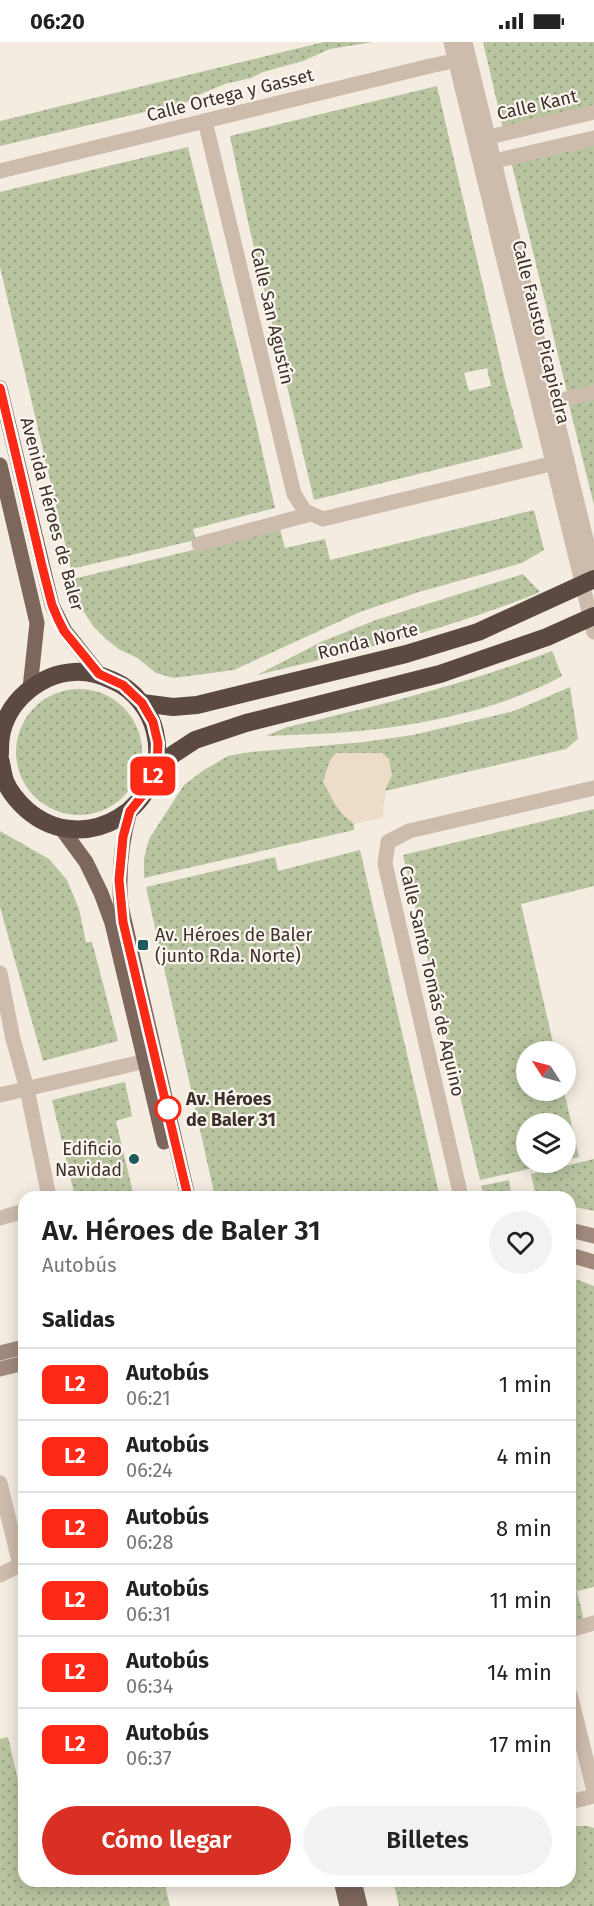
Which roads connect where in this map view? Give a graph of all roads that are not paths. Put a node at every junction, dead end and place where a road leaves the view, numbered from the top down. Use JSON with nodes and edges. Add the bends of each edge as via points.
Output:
{"nodes":[{"id":1,"x":451,"y":42,"type":"edge"},
{"id":2,"x":465,"y":42,"type":"edge"},
{"id":3,"x":462,"y":60,"type":"junction"},
{"id":4,"x":594,"y":112,"type":"edge"},
{"id":5,"x":205,"y":121,"type":"junction"},
{"id":6,"x":489,"y":137,"type":"junction"},
{"id":7,"x":594,"y":138,"type":"edge"},
{"id":8,"x":495,"y":161,"type":"junction"},
{"id":9,"x":0,"y":171,"type":"edge"},
{"id":10,"x":0,"y":388,"type":"edge"},
{"id":11,"x":594,"y":392,"type":"edge"},
{"id":12,"x":554,"y":402,"type":"junction"},
{"id":13,"x":560,"y":462,"type":"junction"},
{"id":14,"x":1,"y":472,"type":"edge"},
{"id":15,"x":311,"y":514,"type":"junction"},
{"id":16,"x":199,"y":544,"type":"dead end"},
{"id":17,"x":594,"y":572,"type":"edge"},
{"id":18,"x":594,"y":579,"type":"edge"},
{"id":19,"x":594,"y":616,"type":"edge"},
{"id":20,"x":594,"y":632,"type":"edge"},
{"id":21,"x":99,"y":674,"type":"junction"},
{"id":22,"x":30,"y":688,"type":"junction"},
{"id":23,"x":142,"y":703,"type":"junction"},
{"id":24,"x":0,"y":736,"type":"edge"},
{"id":25,"x":0,"y":754,"type":"edge"},
{"id":26,"x":0,"y":759,"type":"edge"},
{"id":27,"x":157,"y":765,"type":"junction"},
{"id":28,"x":594,"y":788,"type":"edge"},
{"id":29,"x":9,"y":800,"type":"edge"},
{"id":30,"x":130,"y":811,"type":"junction"},
{"id":31,"x":61,"y":828,"type":"junction"},
{"id":32,"x":0,"y":977,"type":"edge"},
{"id":33,"x":146,"y":1061,"type":"junction"},
{"id":34,"x":27,"y":1089,"type":"junction"},
{"id":35,"x":0,"y":1095,"type":"edge"},
{"id":36,"x":48,"y":1191,"type":"edge"},
{"id":37,"x":176,"y":1191,"type":"edge"},
{"id":38,"x":187,"y":1191,"type":"edge"},
{"id":39,"x":460,"y":1191,"type":"edge"},
{"id":40,"x":18,"y":1213,"type":"edge"},
{"id":41,"x":0,"y":1218,"type":"edge"},
{"id":42,"x":576,"y":1232,"type":"edge"},
{"id":43,"x":594,"y":1236,"type":"edge"},
{"id":44,"x":576,"y":1257,"type":"edge"},
{"id":45,"x":594,"y":1262,"type":"edge"},
{"id":46,"x":18,"y":1348,"type":"edge"},
{"id":47,"x":0,"y":1353,"type":"edge"},
{"id":48,"x":18,"y":1364,"type":"edge"},
{"id":49,"x":0,"y":1369,"type":"edge"},
{"id":50,"x":0,"y":1483,"type":"edge"},
{"id":51,"x":18,"y":1549,"type":"edge"},
{"id":52,"x":18,"y":1566,"type":"edge"},
{"id":53,"x":0,"y":1575,"type":"edge"},
{"id":54,"x":594,"y":1623,"type":"edge"},
{"id":55,"x":576,"y":1628,"type":"edge"},
{"id":56,"x":576,"y":1728,"type":"edge"},
{"id":57,"x":594,"y":1794,"type":"edge"},
{"id":58,"x":576,"y":1800,"type":"edge"},
{"id":59,"x":342,"y":1887,"type":"edge"},
{"id":60,"x":355,"y":1887,"type":"edge"},
{"id":61,"x":347,"y":1906,"type":"edge"},
{"id":62,"x":360,"y":1906,"type":"edge"}],
"edges":[{"from":1,"to":3,"type":"street","name":"Calle Fausto Picapiedra"},
{"from":2,"to":3,"type":"street","name":"Calle Fausto Picapiedra"},
{"from":3,"to":5,"type":"street","name":"Calle Ortega y Gasset"},
{"from":3,"to":6,"type":"street","name":"Calle Fausto Picapiedra"},
{"from":3,"to":13,"type":"street","name":"Calle Fausto Picapiedra"},
{"from":4,"to":6,"type":"street","name":"Calle Kant"},
{"from":5,"to":9,"type":"street","name":"Calle Ortega y Gasset"},
{"from":5,"to":15,"type":"street","name":"Calle San Agustín","via":[[294,494]]},
{"from":6,"to":8,"type":"street","name":"Calle Fausto Picapiedra"},
{"from":7,"to":8,"type":"street"},
{"from":8,"to":12,"type":"street","name":"Calle Fausto Picapiedra"},
{"from":10,"to":21,"type":"main road","name":"Avenida Héroes de Baler","via":[[52,605],[64,631]]},
{"from":11,"to":12,"type":"street"},
{"from":12,"to":13,"type":"street","name":"Calle Fausto Picapiedra"},
{"from":13,"to":15,"type":"street","via":[[323,519]]},
{"from":13,"to":17,"type":"street","name":"Calle Fausto Picapiedra"},
{"from":13,"to":20,"type":"street","name":"Calle Fausto Picapiedra"},
{"from":14,"to":22,"type":"main road","name":"Avenida Héroes de Baler","via":[[38,623]]},
{"from":15,"to":16,"type":"street"},
{"from":18,"to":23,"type":"highway","name":"Ronda Norte","via":[[478,632],[406,654],[197,705]]},
{"from":19,"to":27,"type":"highway","via":[[547,637],[440,674],[246,723],[195,740]]},
{"from":21,"to":22,"type":"highway","via":[[59,675]]},
{"from":21,"to":23,"type":"highway","via":[[123,685]]},
{"from":22,"to":24,"type":"highway","via":[[7,717]]},
{"from":23,"to":27,"type":"highway","via":[[153,722],[158,743]]},
{"from":24,"to":25,"type":"highway"},
{"from":26,"to":29,"type":"highway"},
{"from":27,"to":30,"type":"highway","via":[[147,790]]},
{"from":28,"to":39,"type":"street","name":"Calle Santo Tomás de Aquino","via":[[409,831],[388,842],[385,864]]},
{"from":29,"to":31,"type":"highway","via":[[37,819]]},
{"from":30,"to":31,"type":"highway","via":[[109,824],[86,830]]},
{"from":30,"to":38,"type":"main road","via":[[123,837],[121,906]]},
{"from":31,"to":33,"type":"main road","via":[[86,862],[105,903]]},
{"from":32,"to":34,"type":"street"},
{"from":33,"to":34,"type":"street"},
{"from":33,"to":37,"type":"main road"},
{"from":34,"to":35,"type":"street"},
{"from":34,"to":36,"type":"street"},
{"from":40,"to":41,"type":"street"},
{"from":42,"to":43,"type":"main road"},
{"from":44,"to":45,"type":"main road"},
{"from":46,"to":47,"type":"main road"},
{"from":48,"to":49,"type":"main road"},
{"from":50,"to":51,"type":"street"},
{"from":52,"to":53,"type":"street"},
{"from":54,"to":55,"type":"street"},
{"from":56,"to":57,"type":"street"},
{"from":57,"to":58,"type":"street"},
{"from":59,"to":61,"type":"main road"},
{"from":60,"to":62,"type":"main road"}]}
